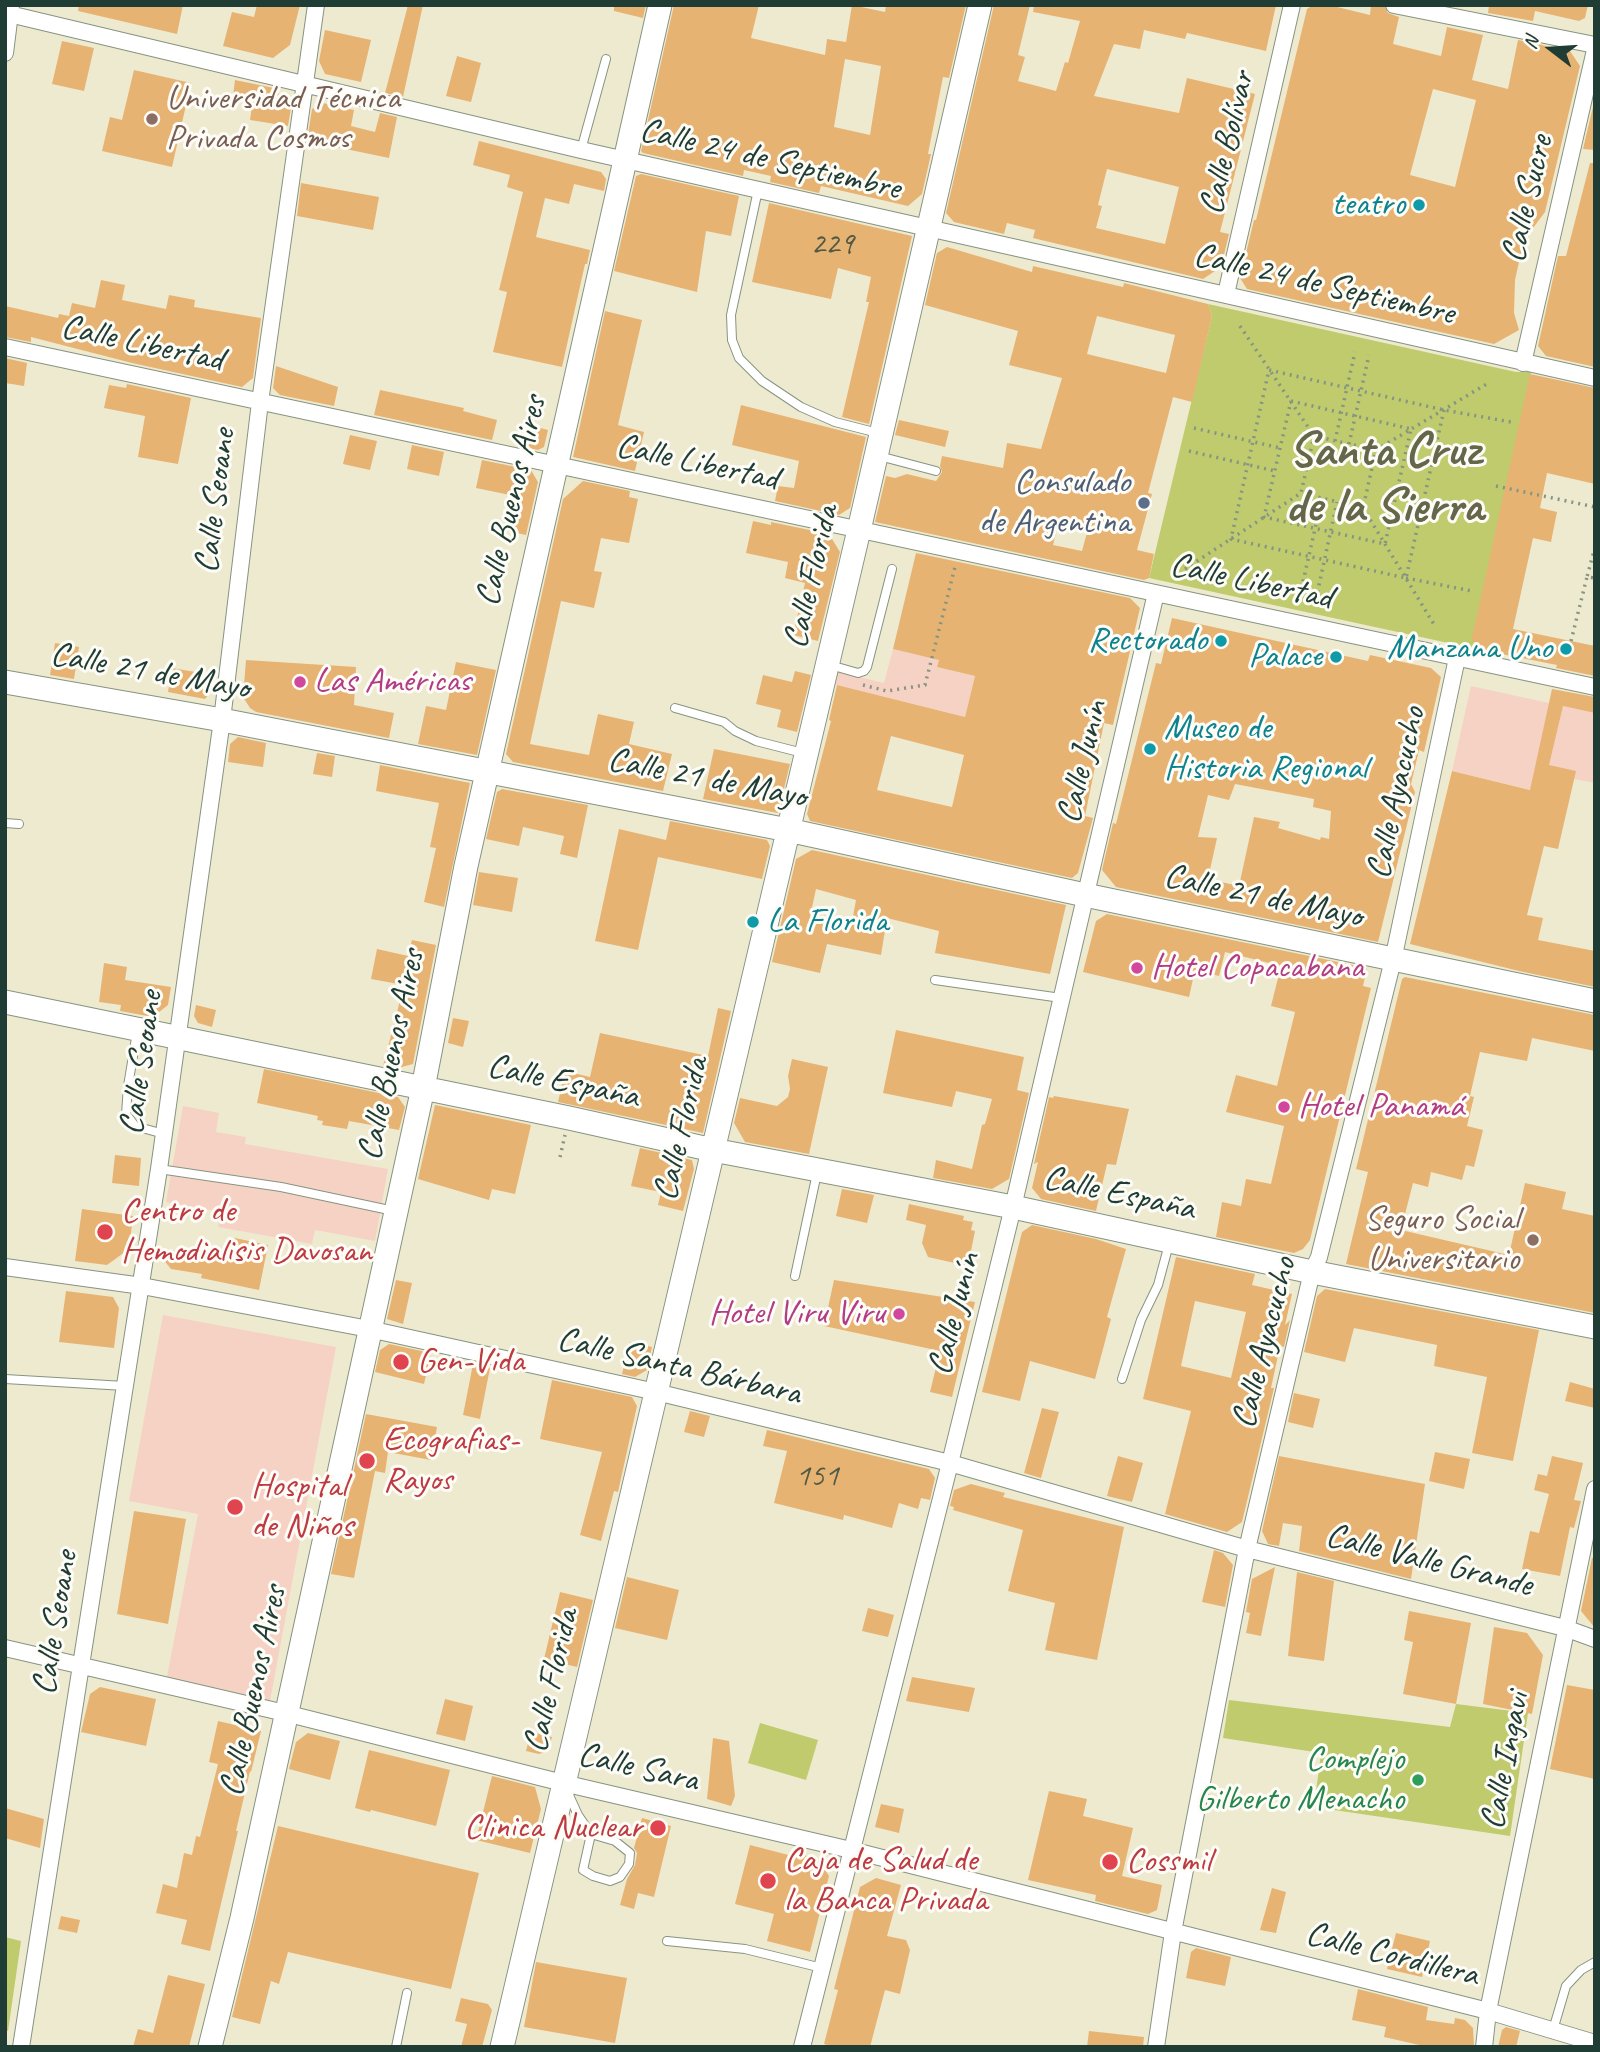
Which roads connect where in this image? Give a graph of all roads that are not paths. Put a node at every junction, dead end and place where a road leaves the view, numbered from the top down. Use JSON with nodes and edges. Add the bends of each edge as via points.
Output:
{"nodes":[{"id":1,"x":316,"y":5,"type":"edge"},
{"id":2,"x":660,"y":5,"type":"edge"},
{"id":3,"x":980,"y":5,"type":"edge"},
{"id":4,"x":1292,"y":5,"type":"edge"},
{"id":5,"x":1394,"y":5,"type":"edge"},
{"id":6,"x":9,"y":10,"type":"edge"},
{"id":7,"x":1595,"y":47,"type":"edge"},
{"id":8,"x":5,"y":53,"type":"edge"},
{"id":9,"x":606,"y":59,"type":"dead end"},
{"id":10,"x":304,"y":85,"type":"junction"},
{"id":11,"x":581,"y":150,"type":"junction"},
{"id":12,"x":624,"y":160,"type":"junction"},
{"id":13,"x":758,"y":190,"type":"junction"},
{"id":14,"x":930,"y":228,"type":"junction"},
{"id":15,"x":1226,"y":294,"type":"junction"},
{"id":16,"x":5,"y":347,"type":"edge"},
{"id":17,"x":1523,"y":363,"type":"junction"},
{"id":18,"x":1595,"y":378,"type":"edge"},
{"id":19,"x":260,"y":402,"type":"junction"},
{"id":20,"x":879,"y":444,"type":"junction"},
{"id":21,"x":556,"y":465,"type":"junction"},
{"id":22,"x":936,"y":471,"type":"dead end"},
{"id":23,"x":859,"y":530,"type":"junction"},
{"id":24,"x":892,"y":569,"type":"dead end"},
{"id":25,"x":1156,"y":593,"type":"junction"},
{"id":26,"x":1457,"y":658,"type":"junction"},
{"id":27,"x":827,"y":664,"type":"junction"},
{"id":28,"x":5,"y":682,"type":"edge"},
{"id":29,"x":1595,"y":687,"type":"edge"},
{"id":30,"x":675,"y":708,"type":"dead end"},
{"id":31,"x":222,"y":720,"type":"junction"},
{"id":32,"x":806,"y":754,"type":"junction"},
{"id":33,"x":487,"y":772,"type":"junction"},
{"id":34,"x":5,"y":823,"type":"edge"},
{"id":35,"x":19,"y":824,"type":"dead end"},
{"id":36,"x":788,"y":830,"type":"junction"},
{"id":37,"x":1084,"y":895,"type":"junction"},
{"id":38,"x":1393,"y":960,"type":"junction"},
{"id":39,"x":935,"y":980,"type":"dead end"},
{"id":40,"x":1061,"y":998,"type":"junction"},
{"id":41,"x":1595,"y":1001,"type":"edge"},
{"id":42,"x":5,"y":1002,"type":"edge"},
{"id":43,"x":138,"y":1029,"type":"junction"},
{"id":44,"x":177,"y":1037,"type":"junction"},
{"id":45,"x":423,"y":1088,"type":"junction"},
{"id":46,"x":164,"y":1134,"type":"junction"},
{"id":47,"x":713,"y":1150,"type":"junction"},
{"id":48,"x":159,"y":1170,"type":"junction"},
{"id":49,"x":818,"y":1170,"type":"junction"},
{"id":50,"x":1013,"y":1207,"type":"junction"},
{"id":51,"x":395,"y":1212,"type":"junction"},
{"id":52,"x":1170,"y":1241,"type":"junction"},
{"id":53,"x":5,"y":1268,"type":"edge"},
{"id":54,"x":1312,"y":1272,"type":"junction"},
{"id":55,"x":795,"y":1276,"type":"dead end"},
{"id":56,"x":142,"y":1286,"type":"junction"},
{"id":57,"x":1595,"y":1327,"type":"edge"},
{"id":58,"x":369,"y":1329,"type":"junction"},
{"id":59,"x":5,"y":1378,"type":"edge"},
{"id":60,"x":1122,"y":1379,"type":"dead end"},
{"id":61,"x":125,"y":1386,"type":"junction"},
{"id":62,"x":656,"y":1392,"type":"junction"},
{"id":63,"x":950,"y":1463,"type":"junction"},
{"id":64,"x":1595,"y":1489,"type":"edge"},
{"id":65,"x":1247,"y":1549,"type":"junction"},
{"id":66,"x":1565,"y":1628,"type":"junction"},
{"id":67,"x":1595,"y":1639,"type":"edge"},
{"id":68,"x":5,"y":1648,"type":"edge"},
{"id":69,"x":81,"y":1667,"type":"junction"},
{"id":70,"x":285,"y":1713,"type":"junction"},
{"id":71,"x":563,"y":1783,"type":"junction"},
{"id":72,"x":592,"y":1834,"type":"junction"},
{"id":73,"x":852,"y":1850,"type":"junction"},
{"id":74,"x":1174,"y":1932,"type":"junction"},
{"id":75,"x":667,"y":1941,"type":"dead end"},
{"id":76,"x":1595,"y":1962,"type":"edge"},
{"id":77,"x":822,"y":1968,"type":"junction"},
{"id":78,"x":407,"y":1993,"type":"dead end"},
{"id":79,"x":1488,"y":2011,"type":"junction"},
{"id":80,"x":1553,"y":2030,"type":"junction"},
{"id":81,"x":1595,"y":2043,"type":"edge"},
{"id":82,"x":21,"y":2047,"type":"edge"},
{"id":83,"x":210,"y":2047,"type":"edge"},
{"id":84,"x":396,"y":2047,"type":"edge"},
{"id":85,"x":502,"y":2047,"type":"edge"},
{"id":86,"x":802,"y":2047,"type":"edge"},
{"id":87,"x":1156,"y":2047,"type":"edge"},
{"id":88,"x":1484,"y":2047,"type":"edge"}],
"edges":[{"from":1,"to":10,"type":"street","name":"Calle Seoane"},
{"from":2,"to":12,"type":"street","name":"Calle Buenos Aires"},
{"from":3,"to":14,"type":"street","name":"Calle Florida"},
{"from":4,"to":15,"type":"street","name":"Calle Bolívar"},
{"from":5,"to":7,"type":"street"},
{"from":6,"to":8,"type":"street"},
{"from":6,"to":10,"type":"street","name":"Calle 24 de Septiembre"},
{"from":7,"to":17,"type":"street","name":"Calle Sucre"},
{"from":9,"to":11,"type":"lane"},
{"from":10,"to":11,"type":"street","name":"Calle 24 de Septiembre"},
{"from":10,"to":19,"type":"street","name":"Calle Seoane"},
{"from":11,"to":12,"type":"street","name":"Calle 24 de Septiembre"},
{"from":12,"to":13,"type":"street","name":"Calle 24 de Septiembre"},
{"from":12,"to":21,"type":"street","name":"Calle Buenos Aires"},
{"from":13,"to":14,"type":"street","name":"Calle 24 de Septiembre"},
{"from":13,"to":20,"type":"lane","via":[[732,315],[739,358],[762,381],[801,407]]},
{"from":14,"to":15,"type":"street","name":"Calle 24 de Septiembre"},
{"from":14,"to":20,"type":"street","name":"Calle Florida"},
{"from":15,"to":17,"type":"street","name":"Calle 24 de Septiembre"},
{"from":16,"to":19,"type":"street","name":"Calle Libertad"},
{"from":17,"to":18,"type":"street","name":"Calle 24 de Septiembre"},
{"from":19,"to":21,"type":"street","name":"Calle Libertad"},
{"from":19,"to":31,"type":"street","name":"Calle Seoane"},
{"from":20,"to":22,"type":"lane"},
{"from":20,"to":23,"type":"street","name":"Calle Florida"},
{"from":21,"to":23,"type":"street","name":"Calle Libertad"},
{"from":21,"to":33,"type":"street","name":"Calle Buenos Aires"},
{"from":23,"to":25,"type":"street","name":"Calle Libertad"},
{"from":23,"to":27,"type":"street","name":"Calle Florida"},
{"from":24,"to":27,"type":"lane","via":[[867,667],[858,673]]},
{"from":25,"to":26,"type":"street","name":"Calle Libertad"},
{"from":25,"to":37,"type":"street","name":"Calle Junín"},
{"from":26,"to":29,"type":"street","name":"Calle Libertad"},
{"from":26,"to":38,"type":"street","name":"Calle Ayacucho"},
{"from":27,"to":32,"type":"street","name":"Calle Florida"},
{"from":28,"to":31,"type":"street","name":"Calle 21 de Mayo"},
{"from":30,"to":32,"type":"lane","via":[[723,722],[756,741]]},
{"from":31,"to":33,"type":"street","name":"Calle 21 de Mayo"},
{"from":31,"to":44,"type":"street","name":"Calle Seoane"},
{"from":32,"to":36,"type":"street","name":"Calle Florida"},
{"from":33,"to":36,"type":"street","name":"Calle 21 de Mayo"},
{"from":33,"to":45,"type":"street","name":"Calle Buenos Aires","via":[[463,866]]},
{"from":34,"to":35,"type":"lane"},
{"from":36,"to":37,"type":"street","name":"Calle 21 de Mayo"},
{"from":36,"to":47,"type":"street","name":"Calle Florida"},
{"from":37,"to":38,"type":"street","name":"Calle 21 de Mayo"},
{"from":37,"to":40,"type":"street","name":"Calle Junín"},
{"from":38,"to":41,"type":"street","name":"Calle 21 de Mayo"},
{"from":38,"to":54,"type":"street","name":"Calle Ayacucho"},
{"from":39,"to":40,"type":"lane"},
{"from":40,"to":50,"type":"street","name":"Calle Junín"},
{"from":42,"to":43,"type":"street","name":"Calle España"},
{"from":43,"to":44,"type":"street","name":"Calle España"},
{"from":43,"to":46,"type":"lane","via":[[126,1114],[135,1126]]},
{"from":44,"to":45,"type":"street","name":"Calle España"},
{"from":44,"to":46,"type":"street","name":"Calle Seoane"},
{"from":45,"to":47,"type":"street","name":"Calle España"},
{"from":45,"to":51,"type":"street","name":"Calle Buenos Aires"},
{"from":46,"to":48,"type":"street","name":"Calle Seoane"},
{"from":47,"to":49,"type":"street","name":"Calle España"},
{"from":47,"to":62,"type":"street","name":"Calle Florida"},
{"from":48,"to":51,"type":"lane","via":[[281,1186]]},
{"from":48,"to":56,"type":"street","name":"Calle Seoane"},
{"from":49,"to":50,"type":"street","name":"Calle España"},
{"from":49,"to":55,"type":"lane"},
{"from":50,"to":52,"type":"street","name":"Calle España"},
{"from":50,"to":63,"type":"street","name":"Calle Junín"},
{"from":51,"to":58,"type":"street","name":"Calle Buenos Aires"},
{"from":52,"to":54,"type":"street","name":"Calle España"},
{"from":52,"to":60,"type":"lane"},
{"from":53,"to":56,"type":"street","name":"Calle Santa Bárbara"},
{"from":54,"to":57,"type":"street","name":"Calle España"},
{"from":54,"to":65,"type":"street","name":"Calle Ayacucho"},
{"from":56,"to":58,"type":"street","name":"Calle Santa Bárbara"},
{"from":56,"to":61,"type":"street","name":"Calle Seoane"},
{"from":58,"to":62,"type":"street","name":"Calle Santa Bárbara"},
{"from":58,"to":70,"type":"street","name":"Calle Buenos Aires"},
{"from":59,"to":61,"type":"lane"},
{"from":61,"to":69,"type":"street","name":"Calle Seoane"},
{"from":62,"to":63,"type":"street","name":"Calle Santa Bárbara"},
{"from":62,"to":71,"type":"street","name":"Calle Florida"},
{"from":63,"to":65,"type":"street","name":"Calle Santa Bárbara"},
{"from":63,"to":73,"type":"street","name":"Calle Junín"},
{"from":64,"to":66,"type":"street","name":"Calle Ingavi"},
{"from":65,"to":66,"type":"street","name":"Calle Valle Grande"},
{"from":65,"to":74,"type":"street","name":"Calle Ayacucho"},
{"from":66,"to":67,"type":"street","name":"Calle Valle Grande"},
{"from":66,"to":79,"type":"street","name":"Calle Ingavi"},
{"from":68,"to":69,"type":"street","name":"Calle Sara"},
{"from":69,"to":70,"type":"street","name":"Calle Sara"},
{"from":69,"to":82,"type":"street","name":"Calle Seoane"},
{"from":70,"to":71,"type":"street","name":"Calle Sara"},
{"from":70,"to":83,"type":"street","name":"Calle Buenos Aires"},
{"from":71,"to":72,"type":"lane"},
{"from":71,"to":73,"type":"street","name":"Calle Sara"},
{"from":71,"to":85,"type":"street","name":"Calle Florida"},
{"from":72,"to":72,"type":"lane","via":[[583,1870],[610,1881],[620,1877],[630,1853],[615,1841]]},
{"from":73,"to":74,"type":"street","name":"Calle Sara"},
{"from":73,"to":77,"type":"street","name":"Calle Junín"},
{"from":74,"to":79,"type":"street","name":"Calle Cordillera"},
{"from":74,"to":87,"type":"street","name":"Calle Ayacucho"},
{"from":75,"to":77,"type":"lane","via":[[745,1949]]},
{"from":76,"to":80,"type":"lane","via":[[1566,1986]]},
{"from":77,"to":86,"type":"street","name":"Calle Junín"},
{"from":78,"to":84,"type":"lane"},
{"from":79,"to":80,"type":"street","name":"Calle Cordillera"},
{"from":79,"to":88,"type":"street","name":"Calle Ingavi"},
{"from":80,"to":81,"type":"street","name":"Calle Cordillera"}]}
